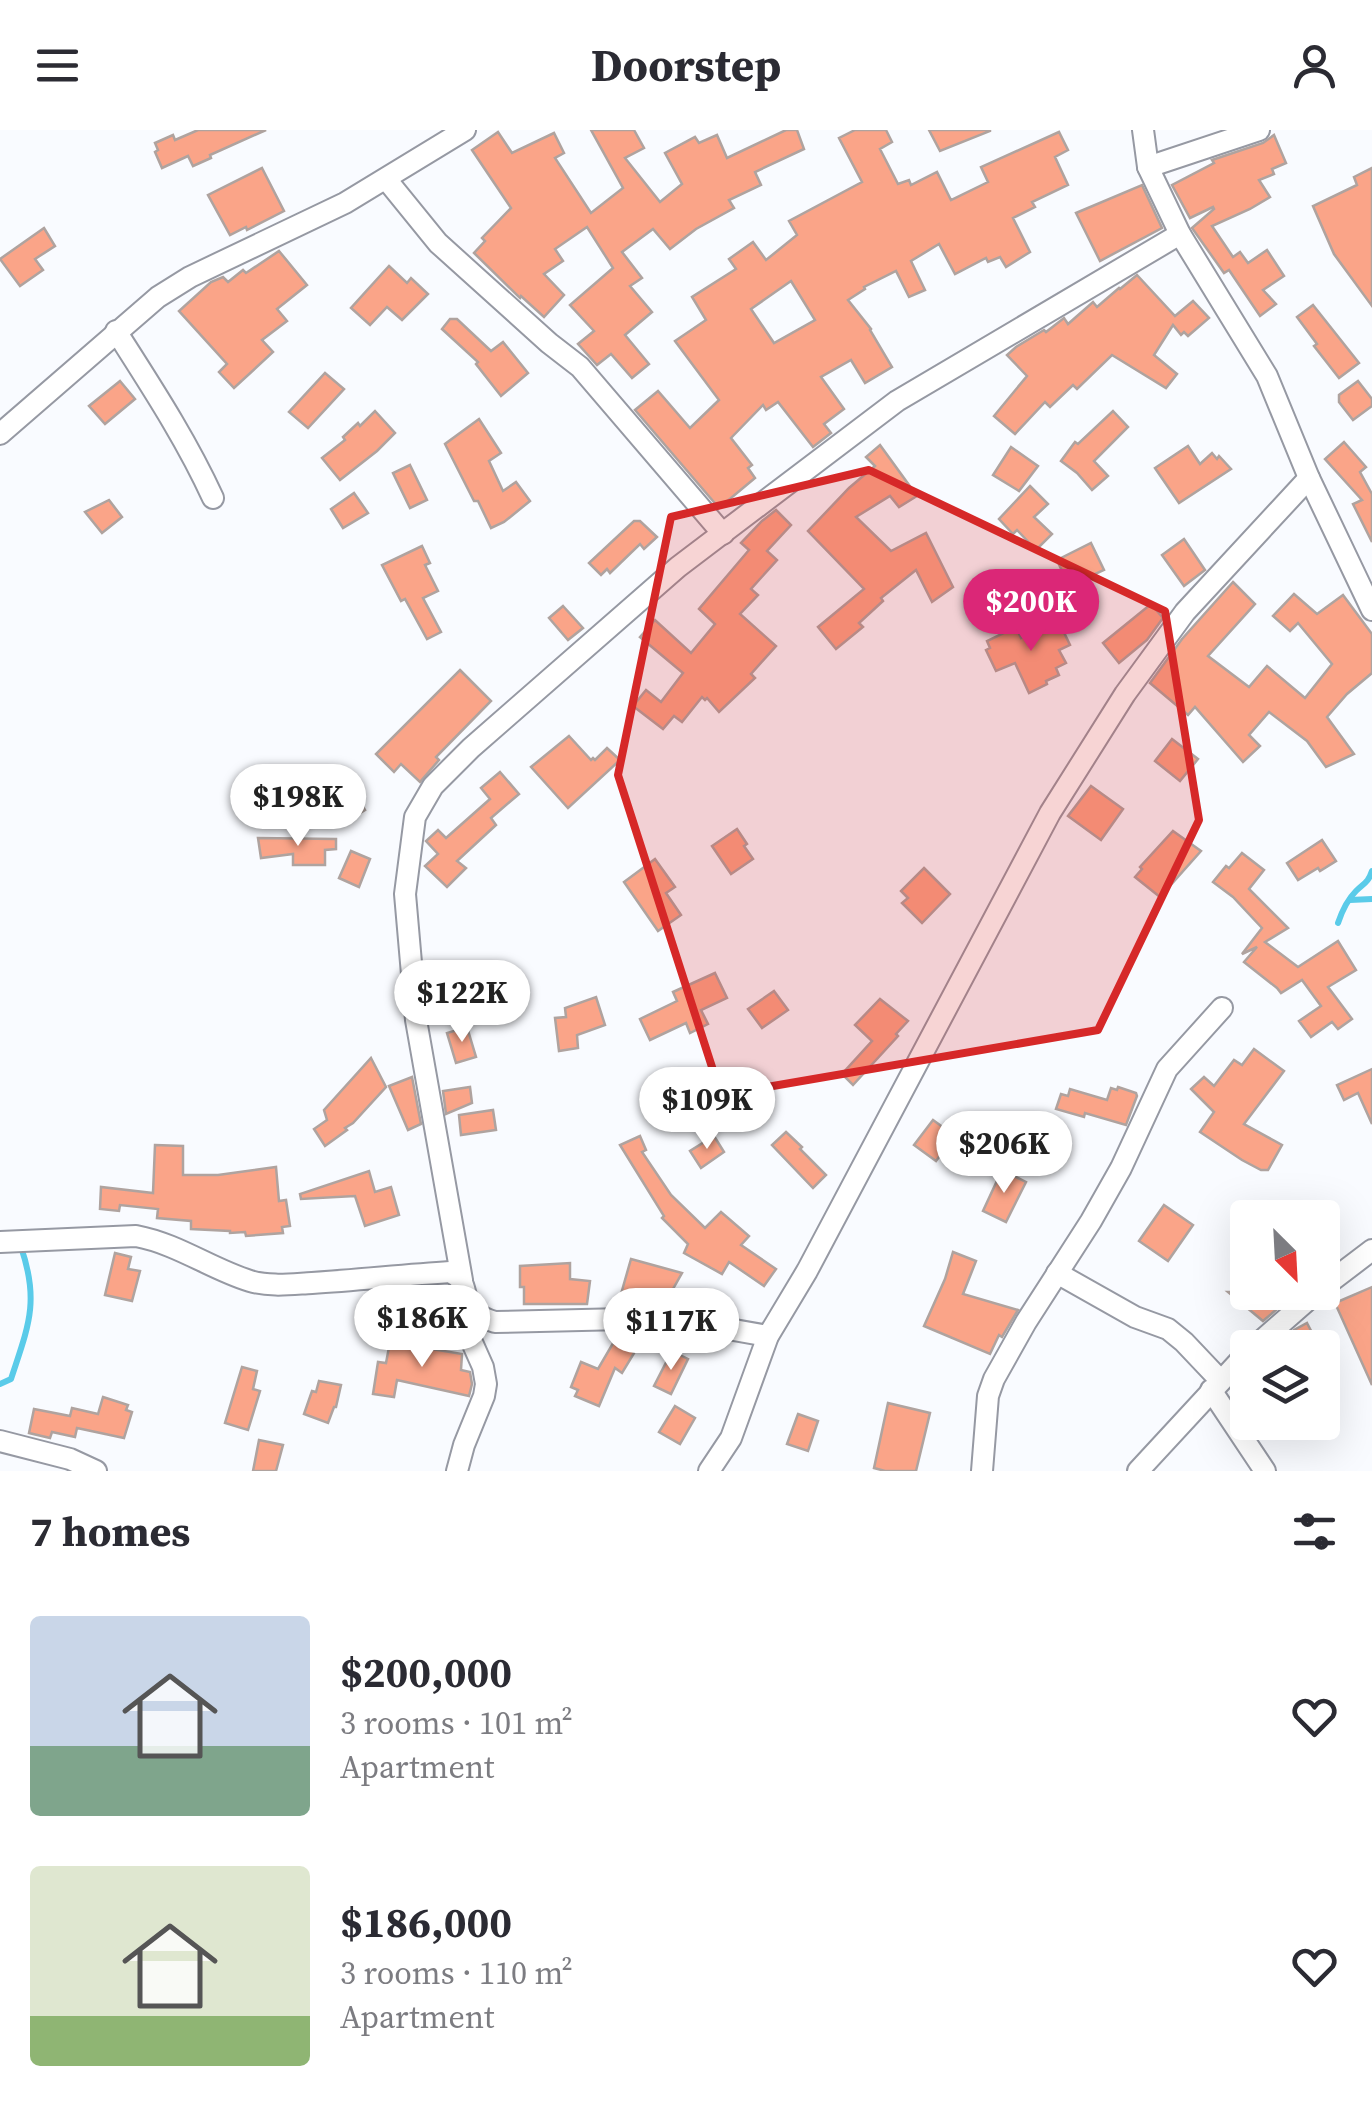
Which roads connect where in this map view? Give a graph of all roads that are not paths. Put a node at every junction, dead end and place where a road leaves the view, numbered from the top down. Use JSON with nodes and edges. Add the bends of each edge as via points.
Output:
{"nodes":[{"id":1,"x":465,"y":130,"type":"edge"},
{"id":2,"x":1144,"y":130,"type":"edge"},
{"id":3,"x":1259,"y":130,"type":"edge"},
{"id":4,"x":1148,"y":167,"type":"junction"},
{"id":5,"x":386,"y":179,"type":"junction"},
{"id":6,"x":1180,"y":234,"type":"junction"},
{"id":7,"x":116,"y":331,"type":"junction"},
{"id":8,"x":0,"y":434,"type":"edge"},
{"id":9,"x":1308,"y":478,"type":"junction"},
{"id":10,"x":213,"y":498,"type":"dead end"},
{"id":11,"x":722,"y":534,"type":"junction"},
{"id":12,"x":1372,"y":610,"type":"edge"},
{"id":13,"x":1222,"y":1008,"type":"dead end"},
{"id":14,"x":0,"y":1242,"type":"edge"},
{"id":15,"x":1372,"y":1250,"type":"edge"},
{"id":16,"x":1057,"y":1273,"type":"junction"},
{"id":17,"x":1340,"y":1273,"type":"edge"},
{"id":18,"x":462,"y":1280,"type":"junction"},
{"id":19,"x":470,"y":1308,"type":"junction"},
{"id":20,"x":1297,"y":1310,"type":"edge"},
{"id":21,"x":1273,"y":1330,"type":"edge"},
{"id":22,"x":768,"y":1336,"type":"junction"},
{"id":23,"x":1230,"y":1370,"type":"edge"},
{"id":24,"x":1215,"y":1385,"type":"junction"},
{"id":25,"x":0,"y":1441,"type":"edge"},
{"id":26,"x":96,"y":1471,"type":"edge"},
{"id":27,"x":457,"y":1471,"type":"edge"},
{"id":28,"x":709,"y":1471,"type":"edge"},
{"id":29,"x":982,"y":1471,"type":"edge"},
{"id":30,"x":1138,"y":1471,"type":"edge"},
{"id":31,"x":1265,"y":1471,"type":"edge"}],
"edges":[{"from":1,"to":5,"type":"street"},
{"from":2,"to":4,"type":"street"},
{"from":3,"to":4,"type":"street"},
{"from":4,"to":6,"type":"street"},
{"from":5,"to":7,"type":"street","via":[[190,277]]},
{"from":5,"to":11,"type":"street","via":[[438,243],[580,367]]},
{"from":6,"to":9,"type":"street","via":[[1267,376]]},
{"from":6,"to":11,"type":"street","via":[[897,401]]},
{"from":7,"to":8,"type":"street"},
{"from":7,"to":10,"type":"street"},
{"from":9,"to":12,"type":"street"},
{"from":9,"to":22,"type":"street","via":[[1185,612],[1090,748]]},
{"from":11,"to":18,"type":"street","via":[[470,748],[415,817],[405,894],[411,982]]},
{"from":13,"to":16,"type":"street","via":[[1167,1069],[1121,1168]]},
{"from":14,"to":18,"type":"street","via":[[136,1236],[268,1284],[450,1272]]},
{"from":15,"to":17,"type":"street"},
{"from":16,"to":24,"type":"street","via":[[1168,1329]]},
{"from":16,"to":29,"type":"street","via":[[994,1379]]},
{"from":18,"to":19,"type":"street"},
{"from":19,"to":22,"type":"street","via":[[495,1322],[666,1318]]},
{"from":19,"to":27,"type":"street","via":[[471,1340],[486,1384]]},
{"from":20,"to":21,"type":"street"},
{"from":22,"to":28,"type":"street","via":[[731,1438]]},
{"from":23,"to":24,"type":"street"},
{"from":24,"to":30,"type":"street"},
{"from":24,"to":31,"type":"street"},
{"from":25,"to":26,"type":"street"}]}
